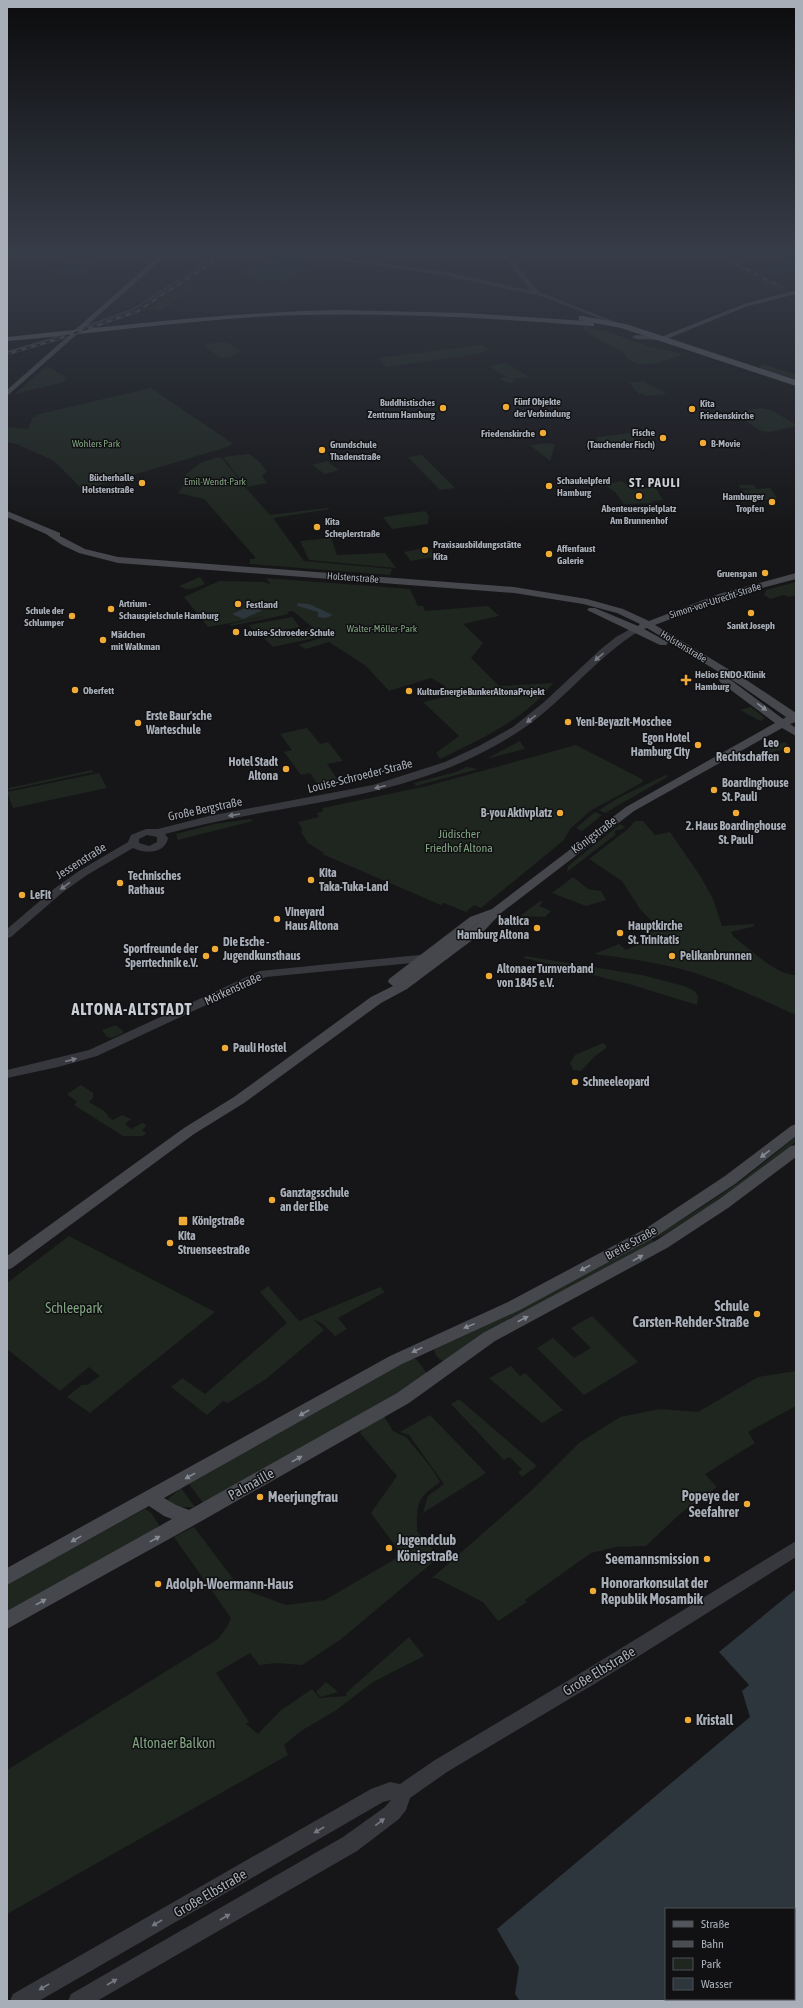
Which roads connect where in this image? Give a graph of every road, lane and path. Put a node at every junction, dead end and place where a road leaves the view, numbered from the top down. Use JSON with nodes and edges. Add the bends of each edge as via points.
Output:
{"nodes":[{"id":1,"x":60,"y":347,"type":"edge"},
{"id":2,"x":674,"y":347,"type":"edge"},
{"id":3,"x":681,"y":347,"type":"edge"},
{"id":4,"x":796,"y":384,"type":"edge"},
{"id":5,"x":7,"y":394,"type":"edge"},
{"id":6,"x":7,"y":514,"type":"edge"},
{"id":7,"x":796,"y":576,"type":"edge"},
{"id":8,"x":560,"y":598,"type":"junction"},
{"id":9,"x":647,"y":624,"type":"junction"},
{"id":10,"x":636,"y":629,"type":"junction"},
{"id":11,"x":794,"y":721,"type":"edge"},
{"id":12,"x":260,"y":811,"type":"joint"},
{"id":13,"x":155,"y":833,"type":"junction"},
{"id":14,"x":133,"y":844,"type":"junction"},
{"id":15,"x":497,"y":910,"type":"junction"},
{"id":16,"x":7,"y":935,"type":"edge"},
{"id":17,"x":446,"y":954,"type":"junction"},
{"id":18,"x":422,"y":959,"type":"junction"},
{"id":19,"x":376,"y":1000,"type":"junction"},
{"id":20,"x":7,"y":1074,"type":"edge"},
{"id":21,"x":796,"y":1129,"type":"edge"},
{"id":22,"x":796,"y":1150,"type":"edge"},
{"id":23,"x":7,"y":1264,"type":"edge"},
{"id":24,"x":489,"y":1338,"type":"joint"},
{"id":25,"x":151,"y":1498,"type":"junction"},
{"id":26,"x":192,"y":1518,"type":"junction"},
{"id":27,"x":796,"y":1548,"type":"edge"},
{"id":28,"x":7,"y":1577,"type":"edge"},
{"id":29,"x":7,"y":1621,"type":"edge"},
{"id":30,"x":402,"y":1793,"type":"junction"},
{"id":31,"x":20,"y":2001,"type":"edge"},
{"id":32,"x":78,"y":2001,"type":"edge"}],
"edges":[{"from":1,"to":5,"type":"main road"},
{"from":2,"to":4,"type":"main road"},
{"from":3,"to":4,"type":"main road"},
{"from":6,"to":8,"type":"main road","name":"Holstenstraße","via":[[50,533],[97,549],[145,561],[514,590]]},
{"from":7,"to":9,"type":"main road","name":"Simon-von-Utrecht-Straße","via":[[722,596]]},
{"from":8,"to":9,"type":"main road","name":"Holstenstraße","via":[[612,608]]},
{"from":8,"to":10,"type":"main road","name":"Holstenstraße"},
{"from":9,"to":10,"type":"main road","name":"Simon-von-Utrecht-Straße"},
{"from":9,"to":11,"type":"main road","name":"Holstenstraße","via":[[780,706]]},
{"from":10,"to":11,"type":"main road","name":"Holstenstraße","one_way":true},
{"from":10,"to":12,"type":"street","name":"Louise-Schroeder-Straße","one_way":true,"via":[[599,656],[528,721],[475,752],[391,784]]},
{"from":11,"to":15,"type":"main road","name":"Königstraße","via":[[717,764],[698,770],[614,819]]},
{"from":12,"to":13,"type":"street","name":"Große Bergstraße","one_way":true},
{"from":13,"to":14,"type":"street","name":"Große Bergstraße","via":[[146,832],[138,835],[133,839]]},
{"from":13,"to":14,"type":"street","via":[[163,839],[157,847],[144,849]]},
{"from":14,"to":16,"type":"street","name":"Jessenstraße","one_way":true,"via":[[77,877]]},
{"from":15,"to":17,"type":"main road","name":"Königstraße","via":[[489,920]]},
{"from":15,"to":18,"type":"main road","name":"Königstraße","via":[[474,920]]},
{"from":17,"to":18,"type":"street","name":"Mörkenstraße"},
{"from":17,"to":19,"type":"main road","name":"Königstraße","via":[[397,989]]},
{"from":18,"to":19,"type":"main road","name":"Königstraße"},
{"from":20,"to":18,"type":"street","name":"Mörkenstraße","one_way":true,"via":[[93,1053],[264,974]]},
{"from":19,"to":23,"type":"main road","name":"Königstraße"},
{"from":21,"to":25,"type":"main road","name":"Breite Straße","one_way":true,"via":[[730,1180],[650,1233],[514,1306],[396,1360]]},
{"from":24,"to":22,"type":"main road","name":"Breite Straße","one_way":true,"via":[[662,1244],[723,1204]]},
{"from":26,"to":24,"type":"main road","name":"Palmaille","one_way":true,"via":[[403,1398]]},
{"from":25,"to":26,"type":"main road","via":[[170,1511]]},
{"from":25,"to":28,"type":"main road","one_way":true},
{"from":29,"to":26,"type":"main road","name":"Palmaille","one_way":true},
{"from":27,"to":30,"type":"street","name":"Große Elbstraße","via":[[590,1678],[441,1766]]},
{"from":30,"to":31,"type":"street","name":"Große Elbstraße","one_way":true,"via":[[390,1791],[378,1795]]},
{"from":32,"to":30,"type":"street","one_way":true,"via":[[350,1844],[392,1813],[399,1804]]}]}
